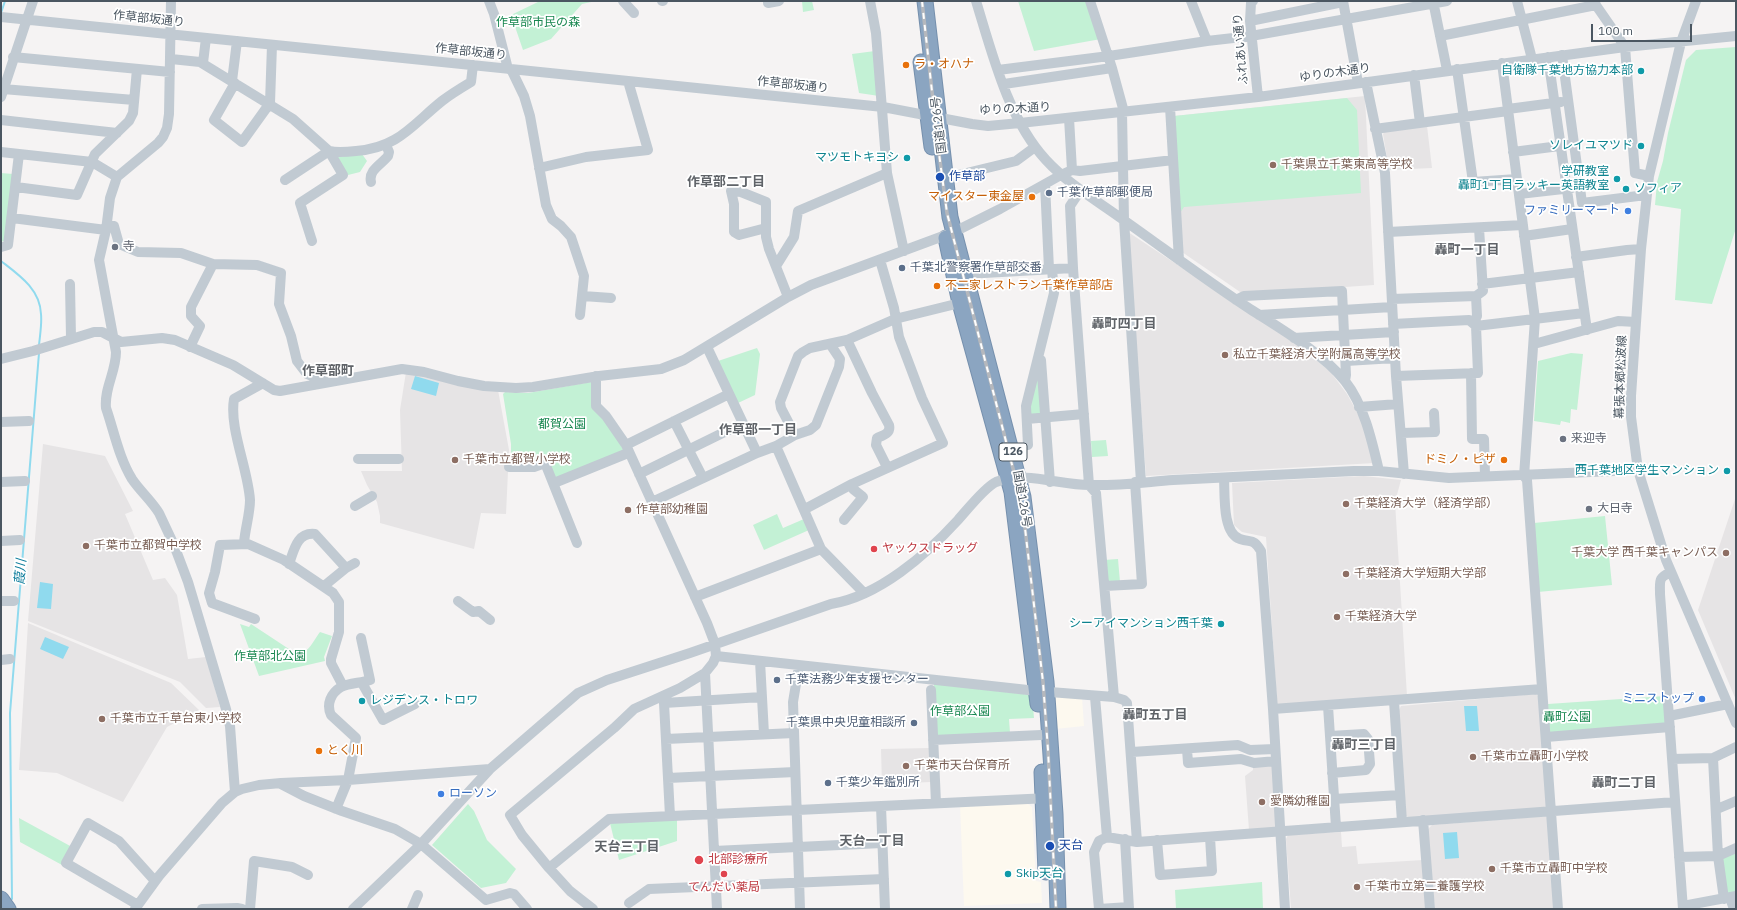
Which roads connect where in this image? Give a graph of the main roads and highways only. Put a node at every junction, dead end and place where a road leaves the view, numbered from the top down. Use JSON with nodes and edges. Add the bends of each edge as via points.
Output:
{"nodes":[{"id":1,"x":915,"y":1,"type":"edge"},
{"id":2,"x":925,"y":1,"type":"edge"},
{"id":3,"x":932,"y":116,"type":"junction"},
{"id":4,"x":949,"y":233,"type":"junction"},
{"id":5,"x":1014,"y":478,"type":"junction"},
{"id":6,"x":1041,"y":691,"type":"junction"},
{"id":7,"x":1048,"y":798,"type":"junction"},
{"id":8,"x":1,"y":899,"type":"edge"},
{"id":9,"x":8,"y":909,"type":"edge"},
{"id":10,"x":1048,"y":909,"type":"edge"},
{"id":11,"x":1058,"y":909,"type":"edge"}],
"edges":[{"from":1,"to":3,"type":"highway","name":"国道126号","number":"126"},
{"from":2,"to":3,"type":"highway","name":"国道126号","number":"126"},
{"from":3,"to":4,"type":"highway","name":"国道126号","number":"126"},
{"from":3,"to":4,"type":"highway","name":"国道126号","number":"126","via":[[946,178]]},
{"from":4,"to":5,"type":"highway","name":"国道126号","number":"126","via":[[966,274]]},
{"from":4,"to":5,"type":"highway","name":"国道126号","number":"126","via":[[960,303]]},
{"from":5,"to":6,"type":"highway","name":"国道126号","number":"126","via":[[1013,499]]},
{"from":6,"to":7,"type":"highway","name":"国道126号","number":"126"},
{"from":6,"to":7,"type":"highway","name":"国道126号","number":"126","via":[[1040,735]]},
{"from":7,"to":10,"type":"highway","name":"国道126号","number":"126"},
{"from":7,"to":11,"type":"highway","name":"国道126号","number":"126"},
{"from":8,"to":9,"type":"highway"}]}
